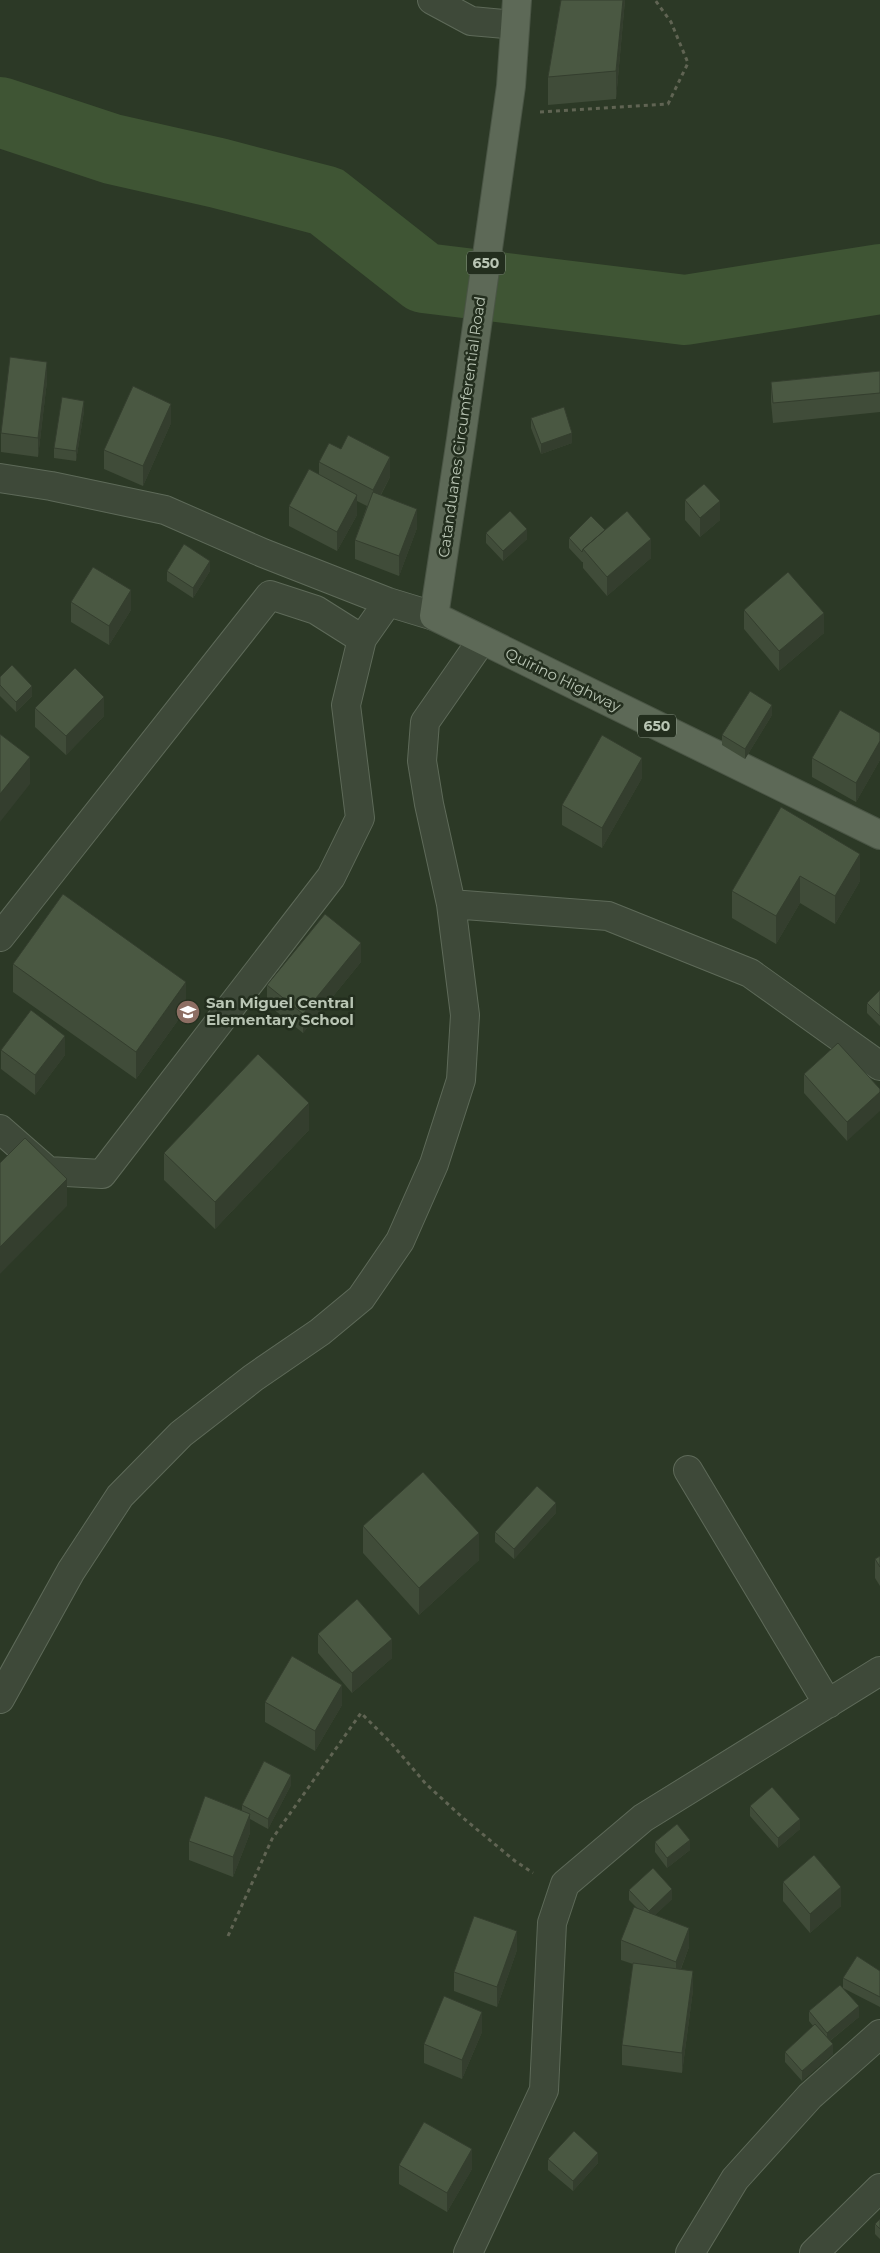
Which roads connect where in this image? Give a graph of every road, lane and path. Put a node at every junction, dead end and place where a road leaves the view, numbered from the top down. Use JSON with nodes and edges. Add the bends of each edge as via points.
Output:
{"nodes":[{"id":1,"x":432,"y":0,"type":"edge"},
{"id":2,"x":655,"y":0,"type":"edge"},
{"id":3,"x":516,"y":13,"type":"edge"},
{"id":4,"x":540,"y":112,"type":"dead end"},
{"id":5,"x":0,"y":478,"type":"edge"},
{"id":6,"x":388,"y":602,"type":"junction"},
{"id":7,"x":434,"y":616,"type":"junction"},
{"id":8,"x":362,"y":639,"type":"junction"},
{"id":9,"x":482,"y":640,"type":"junction"},
{"id":10,"x":880,"y":835,"type":"edge"},
{"id":11,"x":451,"y":904,"type":"junction"},
{"id":12,"x":0,"y":937,"type":"edge"},
{"id":13,"x":880,"y":1066,"type":"edge"},
{"id":14,"x":0,"y":1129,"type":"edge"},
{"id":15,"x":688,"y":1470,"type":"dead end"},
{"id":16,"x":880,"y":1671,"type":"edge"},
{"id":17,"x":0,"y":1698,"type":"edge"},
{"id":18,"x":828,"y":1704,"type":"junction"},
{"id":19,"x":565,"y":1884,"type":"junction"},
{"id":20,"x":228,"y":1936,"type":"dead end"},
{"id":21,"x":880,"y":2034,"type":"edge"},
{"id":22,"x":880,"y":2188,"type":"edge"},
{"id":23,"x":468,"y":2253,"type":"edge"},
{"id":24,"x":690,"y":2253,"type":"edge"},
{"id":25,"x":814,"y":2253,"type":"edge"}],
"edges":[{"from":1,"to":3,"type":"street","via":[[471,21]]},
{"from":2,"to":4,"type":"path","via":[[671,22],[688,63],[668,104]]},
{"from":3,"to":7,"type":"main road","name":"Catanduanes Circumferential Road","number":"650","via":[[511,86]]},
{"from":5,"to":6,"type":"street","via":[[165,510],[263,554]]},
{"from":6,"to":7,"type":"street"},
{"from":6,"to":8,"type":"street"},
{"from":7,"to":9,"type":"main road","name":"Quirino Highway","number":"650"},
{"from":8,"to":12,"type":"street","via":[[316,610],[270,595]]},
{"from":8,"to":14,"type":"street","via":[[346,705],[360,818],[330,877],[102,1174],[48,1172]]},
{"from":9,"to":10,"type":"main road","name":"Quirino Highway","number":"650"},
{"from":9,"to":11,"type":"street","via":[[425,722],[422,760],[428,804]]},
{"from":11,"to":13,"type":"street","via":[[608,916],[750,972]]},
{"from":11,"to":17,"type":"street","via":[[465,1015],[461,1080],[434,1164],[400,1241],[361,1298],[181,1434],[120,1496],[71,1571]]},
{"from":15,"to":18,"type":"street"},
{"from":16,"to":18,"type":"street"},
{"from":18,"to":19,"type":"street","via":[[643,1818]]},
{"from":19,"to":20,"type":"path","via":[[542,1878],[528,1870],[462,1817],[426,1784],[360,1713],[272,1839]]},
{"from":19,"to":23,"type":"street","via":[[552,1923],[544,2090]]},
{"from":21,"to":24,"type":"street","via":[[810,2096],[735,2179]]},
{"from":22,"to":25,"type":"street"}]}
